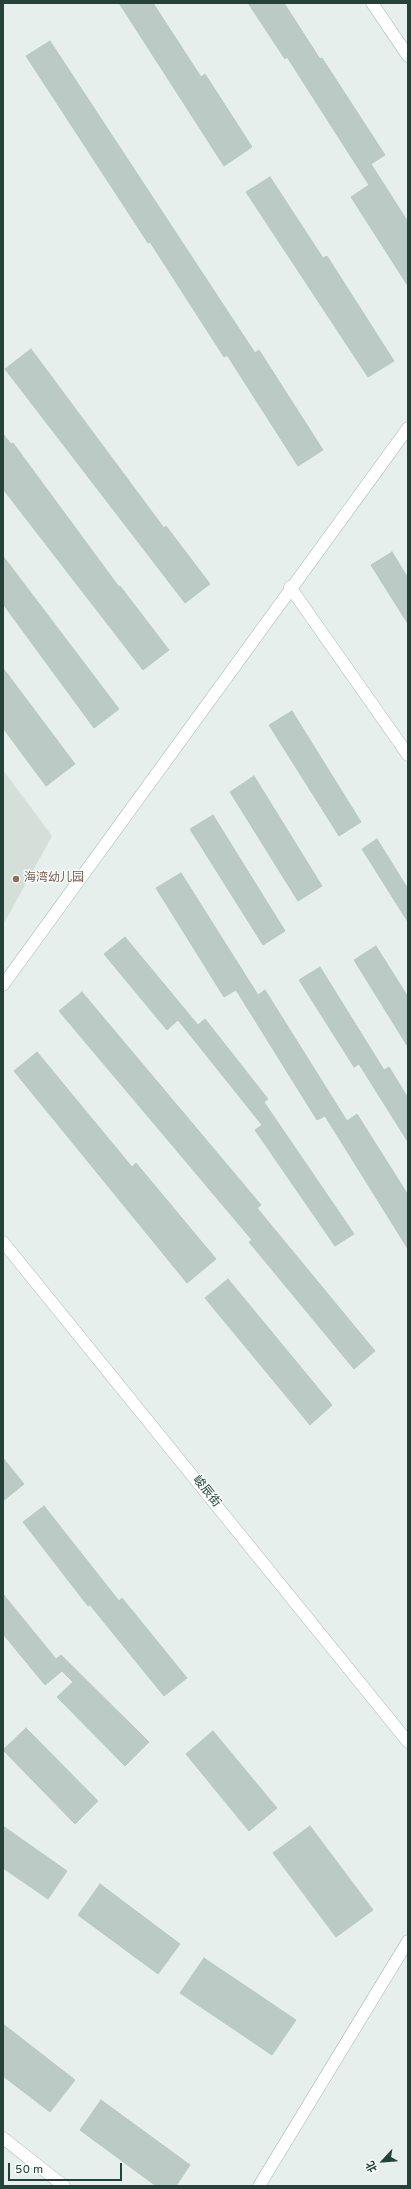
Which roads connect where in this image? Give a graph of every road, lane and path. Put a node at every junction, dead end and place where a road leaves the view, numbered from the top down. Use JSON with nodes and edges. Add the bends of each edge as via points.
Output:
{"nodes":[{"id":1,"x":372,"y":3,"type":"edge"},
{"id":2,"x":408,"y":56,"type":"edge"},
{"id":3,"x":408,"y":428,"type":"edge"},
{"id":4,"x":290,"y":587,"type":"junction"},
{"id":5,"x":408,"y":755,"type":"edge"},
{"id":6,"x":3,"y":984,"type":"edge"},
{"id":7,"x":3,"y":1242,"type":"edge"},
{"id":8,"x":408,"y":1742,"type":"edge"},
{"id":9,"x":408,"y":1941,"type":"edge"},
{"id":10,"x":3,"y":2138,"type":"edge"},
{"id":11,"x":64,"y":2186,"type":"edge"},
{"id":12,"x":259,"y":2186,"type":"edge"}],
"edges":[{"from":1,"to":2,"type":"street"},
{"from":3,"to":4,"type":"street"},
{"from":4,"to":5,"type":"street"},
{"from":4,"to":6,"type":"street"},
{"from":7,"to":8,"type":"street","name":"峻辰街"},
{"from":9,"to":12,"type":"street"},
{"from":10,"to":11,"type":"street"}]}
